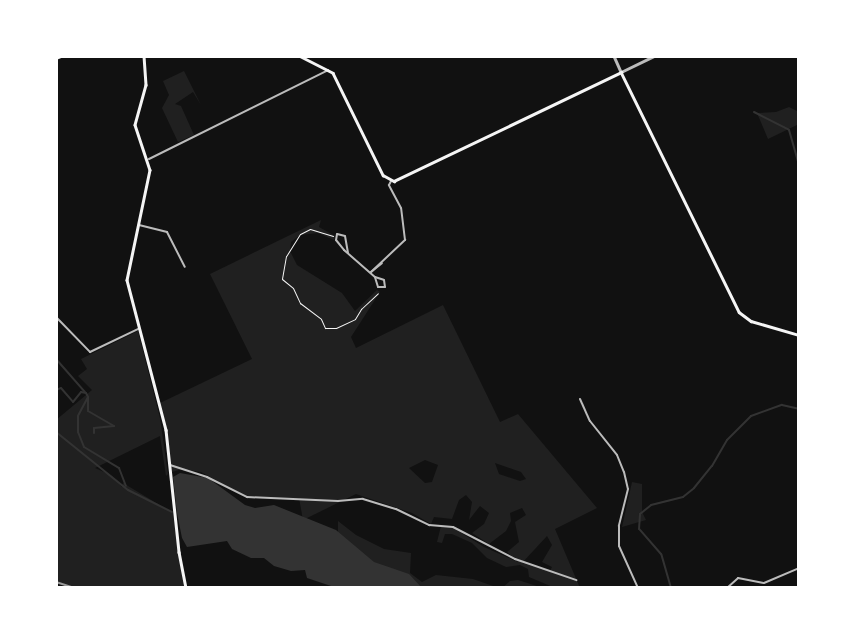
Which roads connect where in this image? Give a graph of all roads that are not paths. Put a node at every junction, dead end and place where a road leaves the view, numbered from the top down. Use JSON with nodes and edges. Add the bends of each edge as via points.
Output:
{"nodes":[{"id":1,"x":61,"y":56,"type":"edge"},
{"id":2,"x":144,"y":56,"type":"edge"},
{"id":3,"x":300,"y":56,"type":"edge"},
{"id":4,"x":614,"y":56,"type":"edge"},
{"id":5,"x":654,"y":56,"type":"edge"},
{"id":6,"x":56,"y":58,"type":"edge"},
{"id":7,"x":329,"y":70,"type":"junction"},
{"id":8,"x":621,"y":72,"type":"junction"},
{"id":9,"x":149,"y":159,"type":"junction"},
{"id":10,"x":391,"y":181,"type":"junction"},
{"id":11,"x":138,"y":224,"type":"junction"},
{"id":12,"x":348,"y":253,"type":"junction"},
{"id":13,"x":185,"y":267,"type":"dead end"},
{"id":14,"x":371,"y":272,"type":"junction"},
{"id":15,"x":375,"y":277,"type":"junction"},
{"id":16,"x":56,"y":317,"type":"edge"},
{"id":17,"x":139,"y":329,"type":"junction"},
{"id":18,"x":799,"y":335,"type":"edge"},
{"id":19,"x":580,"y":399,"type":"dead end"},
{"id":20,"x":169,"y":465,"type":"junction"},
{"id":21,"x":799,"y":568,"type":"edge"},
{"id":22,"x":576,"y":580,"type":"dead end"},
{"id":23,"x":186,"y":588,"type":"edge"},
{"id":24,"x":638,"y":588,"type":"edge"},
{"id":25,"x":727,"y":588,"type":"edge"}],
"edges":[{"from":1,"to":6,"type":"main road"},
{"from":2,"to":9,"type":"main road","via":[[146,85],[135,125]]},
{"from":3,"to":7,"type":"main road"},
{"from":4,"to":8,"type":"street"},
{"from":5,"to":8,"type":"street"},
{"from":7,"to":9,"type":"street"},
{"from":7,"to":10,"type":"main road","via":[[383,175]]},
{"from":8,"to":10,"type":"main road"},
{"from":8,"to":18,"type":"main road","via":[[738,310],[749,321]]},
{"from":9,"to":11,"type":"main road"},
{"from":10,"to":14,"type":"street","via":[[406,235]]},
{"from":11,"to":13,"type":"street","via":[[167,232]]},
{"from":11,"to":17,"type":"main road","via":[[127,278]]},
{"from":12,"to":12,"type":"street","via":[[336,238],[338,234],[344,235]]},
{"from":12,"to":14,"type":"street"},
{"from":14,"to":15,"type":"street"},
{"from":15,"to":15,"type":"street","via":[[384,281],[385,287],[382,289]]},
{"from":16,"to":17,"type":"street","via":[[90,352]]},
{"from":17,"to":20,"type":"main road","via":[[164,423]]},
{"from":19,"to":24,"type":"street","via":[[624,472],[628,489],[619,546]]},
{"from":20,"to":22,"type":"street","via":[[247,496],[363,499],[428,525],[453,527],[517,560]]},
{"from":20,"to":23,"type":"main road"},
{"from":21,"to":25,"type":"street","via":[[764,583],[738,578]]}]}
